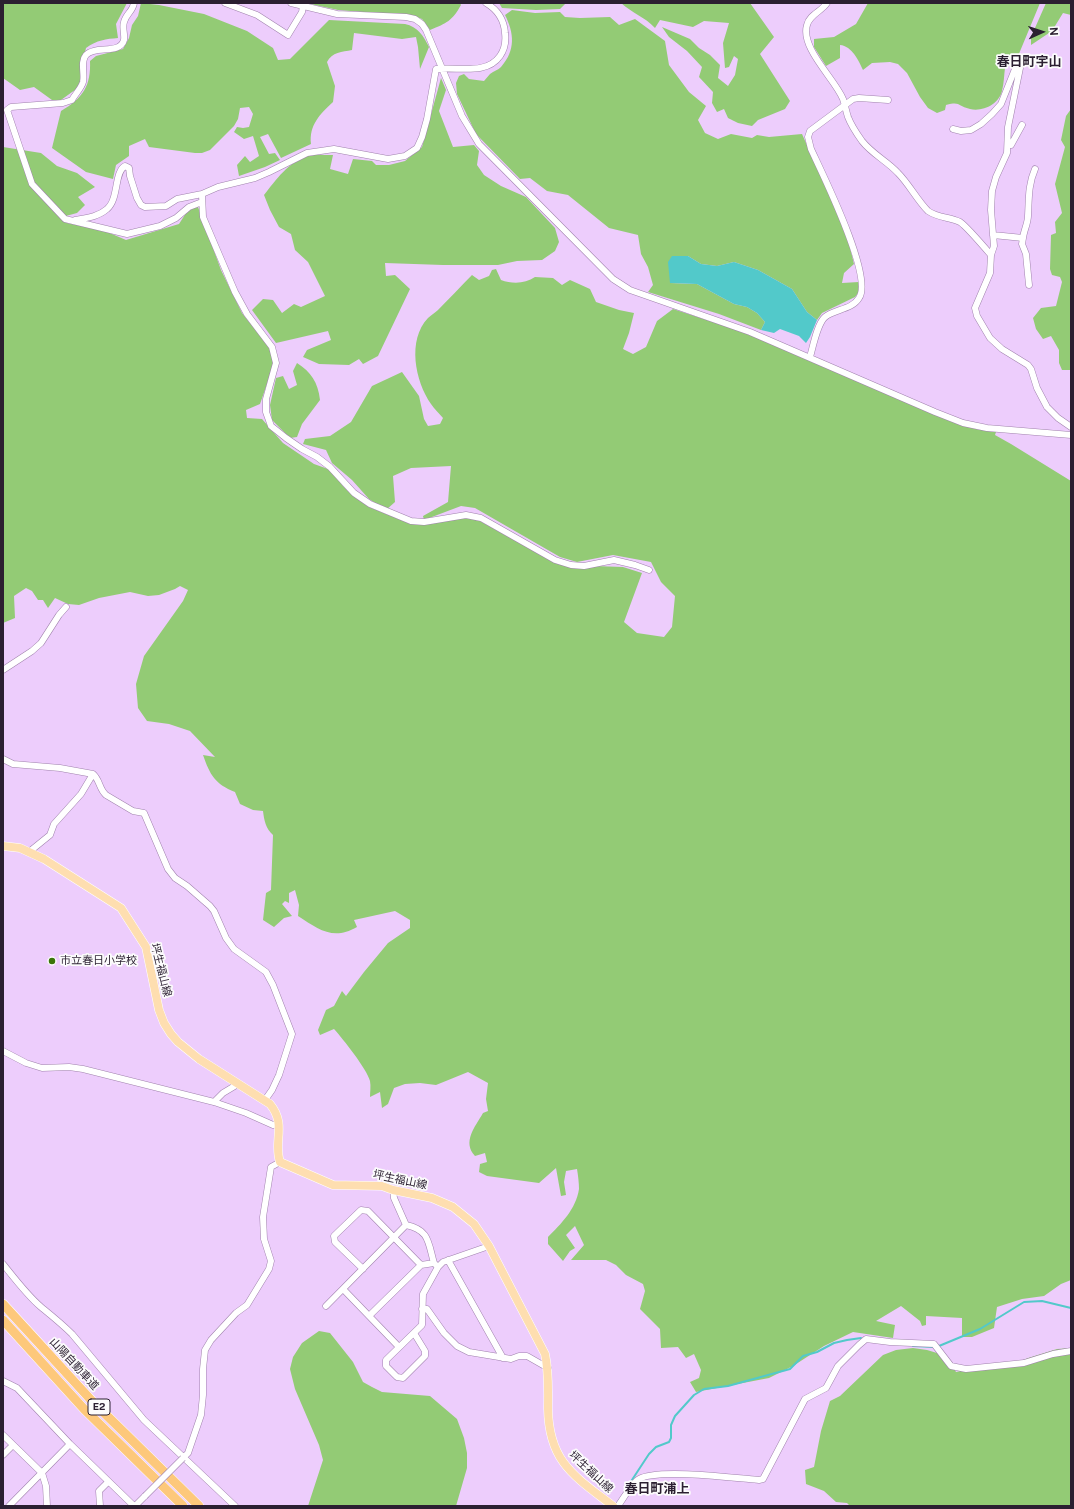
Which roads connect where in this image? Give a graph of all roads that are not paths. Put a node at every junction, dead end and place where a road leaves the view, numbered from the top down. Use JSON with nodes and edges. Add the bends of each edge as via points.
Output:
{"nodes":[{"id":1,"x":134,"y":3,"type":"edge"},
{"id":2,"x":225,"y":3,"type":"edge"},
{"id":3,"x":290,"y":3,"type":"edge"},
{"id":4,"x":486,"y":3,"type":"edge"},
{"id":5,"x":827,"y":3,"type":"edge"},
{"id":6,"x":303,"y":6,"type":"junction"},
{"id":7,"x":442,"y":68,"type":"junction"},
{"id":8,"x":888,"y":100,"type":"dead end"},
{"id":9,"x":844,"y":105,"type":"junction"},
{"id":10,"x":1022,"y":125,"type":"dead end"},
{"id":11,"x":953,"y":129,"type":"dead end"},
{"id":12,"x":1008,"y":144,"type":"junction"},
{"id":13,"x":1035,"y":169,"type":"dead end"},
{"id":14,"x":202,"y":194,"type":"junction"},
{"id":15,"x":202,"y":202,"type":"junction"},
{"id":16,"x":73,"y":221,"type":"junction"},
{"id":17,"x":993,"y":235,"type":"junction"},
{"id":18,"x":1023,"y":238,"type":"junction"},
{"id":19,"x":991,"y":255,"type":"junction"},
{"id":20,"x":1028,"y":286,"type":"dead end"},
{"id":21,"x":810,"y":357,"type":"junction"},
{"id":22,"x":1071,"y":426,"type":"edge"},
{"id":23,"x":1071,"y":434,"type":"edge"},
{"id":24,"x":648,"y":570,"type":"dead end"},
{"id":25,"x":66,"y":607,"type":"dead end"},
{"id":26,"x":3,"y":670,"type":"edge"},
{"id":27,"x":3,"y":759,"type":"edge"},
{"id":28,"x":93,"y":774,"type":"junction"},
{"id":29,"x":3,"y":846,"type":"edge"},
{"id":30,"x":28,"y":852,"type":"junction"},
{"id":31,"x":3,"y":1051,"type":"edge"},
{"id":32,"x":238,"y":1084,"type":"junction"},
{"id":33,"x":265,"y":1100,"type":"junction"},
{"id":34,"x":214,"y":1102,"type":"junction"},
{"id":35,"x":279,"y":1124,"type":"junction"},
{"id":36,"x":280,"y":1162,"type":"junction"},
{"id":37,"x":393,"y":1190,"type":"junction"},
{"id":38,"x":406,"y":1225,"type":"junction"},
{"id":39,"x":395,"y":1237,"type":"junction"},
{"id":40,"x":489,"y":1246,"type":"junction"},
{"id":41,"x":448,"y":1260,"type":"junction"},
{"id":42,"x":3,"y":1264,"type":"edge"},
{"id":43,"x":421,"y":1265,"type":"junction"},
{"id":44,"x":436,"y":1265,"type":"junction"},
{"id":45,"x":363,"y":1269,"type":"junction"},
{"id":46,"x":343,"y":1289,"type":"junction"},
{"id":47,"x":3,"y":1304,"type":"edge"},
{"id":48,"x":326,"y":1306,"type":"dead end"},
{"id":49,"x":422,"y":1308,"type":"junction"},
{"id":50,"x":369,"y":1316,"type":"junction"},
{"id":51,"x":3,"y":1320,"type":"edge"},
{"id":52,"x":414,"y":1333,"type":"junction"},
{"id":53,"x":399,"y":1347,"type":"junction"},
{"id":54,"x":1071,"y":1351,"type":"edge"},
{"id":55,"x":503,"y":1358,"type":"junction"},
{"id":56,"x":548,"y":1368,"type":"junction"},
{"id":57,"x":3,"y":1381,"type":"edge"},
{"id":58,"x":3,"y":1435,"type":"edge"},
{"id":59,"x":70,"y":1444,"type":"junction"},
{"id":60,"x":13,"y":1445,"type":"junction"},
{"id":61,"x":3,"y":1455,"type":"edge"},
{"id":62,"x":183,"y":1458,"type":"junction"},
{"id":63,"x":42,"y":1473,"type":"junction"},
{"id":64,"x":108,"y":1482,"type":"junction"},
{"id":65,"x":612,"y":1505,"type":"edge"},
{"id":66,"x":9,"y":1506,"type":"edge"},
{"id":67,"x":48,"y":1506,"type":"edge"},
{"id":68,"x":100,"y":1506,"type":"edge"},
{"id":69,"x":134,"y":1506,"type":"edge"},
{"id":70,"x":183,"y":1506,"type":"edge"},
{"id":71,"x":199,"y":1506,"type":"edge"},
{"id":72,"x":234,"y":1506,"type":"edge"}],
"edges":[{"from":1,"to":16,"type":"street","via":[[124,20],[123,43],[113,49],[93,51],[85,56],[84,80],[72,100],[10,107],[7,110],[32,184],[65,219]]},
{"from":2,"to":6,"type":"street","via":[[256,14],[288,35]]},
{"from":3,"to":6,"type":"street"},
{"from":4,"to":7,"type":"street","via":[[498,12],[502,20],[506,40],[504,51],[497,60],[478,69]]},
{"from":5,"to":9,"type":"street","via":[[807,23],[807,38],[815,56],[843,99]]},
{"from":6,"to":7,"type":"street","via":[[337,14],[415,19],[426,30]]},
{"from":7,"to":14,"type":"street","via":[[436,69],[422,137],[417,148],[405,156],[388,159],[334,149],[307,152],[255,178],[218,186]]},
{"from":7,"to":21,"type":"street","via":[[462,116],[479,144],[613,279],[630,290],[750,332]]},
{"from":8,"to":9,"type":"street","via":[[859,98]]},
{"from":9,"to":19,"type":"street","via":[[848,118],[870,151],[898,172],[928,210],[936,216],[960,222]]},
{"from":9,"to":21,"type":"street","via":[[810,131],[808,137],[856,254],[862,290],[860,298],[854,304],[825,317],[821,322]]},
{"from":10,"to":12,"type":"street","via":[[1011,145]]},
{"from":11,"to":12,"type":"street","via":[[971,130],[992,114],[1001,104],[1015,69],[1020,68],[1008,127]]},
{"from":12,"to":17,"type":"street","via":[[992,191]]},
{"from":13,"to":18,"type":"street","via":[[1030,180],[1028,218]]},
{"from":14,"to":15,"type":"street"},
{"from":14,"to":16,"type":"street","via":[[177,199],[166,206],[145,207],[137,198],[129,168],[125,166],[122,168],[109,208],[98,215]]},
{"from":15,"to":16,"type":"street","via":[[189,206],[176,218],[160,226],[127,234]]},
{"from":15,"to":24,"type":"street","via":[[203,217],[235,292],[247,314],[272,347],[276,363],[266,399],[266,412],[271,426],[330,466],[354,493],[370,504],[411,521],[424,522],[466,515],[481,518],[556,560],[571,565],[584,566],[614,560],[635,564]]},
{"from":17,"to":18,"type":"street"},
{"from":17,"to":19,"type":"street","via":[[994,246]]},
{"from":18,"to":20,"type":"street"},
{"from":19,"to":22,"type":"street","via":[[990,273],[975,308],[977,316],[990,338],[1002,349],[1028,365],[1047,407]]},
{"from":21,"to":23,"type":"street","via":[[963,423],[987,428]]},
{"from":25,"to":26,"type":"street","via":[[40,643]]},
{"from":27,"to":28,"type":"street","via":[[13,764]]},
{"from":28,"to":30,"type":"street","via":[[81,794],[54,824],[50,835]]},
{"from":28,"to":33,"type":"street","via":[[106,795],[133,810],[144,812],[168,869],[175,878],[210,906],[234,949],[266,972],[273,985],[292,1034],[279,1075]]},
{"from":29,"to":30,"type":"main road","name":"坪生福山線","via":[[12,846]]},
{"from":30,"to":32,"type":"main road","name":"坪生福山線","via":[[44,859],[121,908],[146,947],[159,1010],[171,1034],[200,1059]]},
{"from":31,"to":34,"type":"street","via":[[42,1068],[69,1066]]},
{"from":32,"to":33,"type":"main road","name":"坪生福山線"},
{"from":32,"to":34,"type":"street"},
{"from":33,"to":35,"type":"main road","name":"坪生福山線","via":[[274,1109]]},
{"from":34,"to":35,"type":"street","via":[[273,1125]]},
{"from":35,"to":36,"type":"main road","name":"坪生福山線"},
{"from":36,"to":37,"type":"main road","name":"坪生福山線","via":[[333,1185],[375,1185]]},
{"from":36,"to":62,"type":"street","via":[[271,1167],[263,1217],[264,1239],[271,1261],[269,1269],[247,1305],[236,1313],[205,1350],[201,1415],[188,1453]]},
{"from":37,"to":38,"type":"street"},
{"from":37,"to":40,"type":"main road","name":"坪生福山線","via":[[432,1198],[453,1208],[474,1224]]},
{"from":38,"to":39,"type":"street"},
{"from":38,"to":44,"type":"street","via":[[416,1227],[425,1234]]},
{"from":39,"to":43,"type":"street"},
{"from":39,"to":45,"type":"street"},
{"from":39,"to":45,"type":"street","via":[[368,1211],[361,1210],[334,1236],[335,1242]]},
{"from":40,"to":41,"type":"street"},
{"from":40,"to":56,"type":"main road","name":"坪生福山線","via":[[545,1354]]},
{"from":41,"to":44,"type":"street"},
{"from":41,"to":55,"type":"street"},
{"from":42,"to":62,"type":"street","via":[[17,1282],[60,1321],[144,1420]]},
{"from":43,"to":44,"type":"street"},
{"from":43,"to":50,"type":"street"},
{"from":44,"to":49,"type":"street","via":[[423,1294]]},
{"from":45,"to":46,"type":"street"},
{"from":46,"to":48,"type":"street"},
{"from":46,"to":50,"type":"street"},
{"from":47,"to":71,"type":"highway","name":"山陽自動車道","number":"E2","via":[[92,1401]]},
{"from":49,"to":52,"type":"street","via":[[422,1325]]},
{"from":49,"to":55,"type":"street","via":[[427,1309],[457,1346],[469,1352]]},
{"from":50,"to":53,"type":"street"},
{"from":51,"to":70,"type":"highway","name":"山陽自動車道","number":"E2","via":[[84,1409]]},
{"from":52,"to":53,"type":"street"},
{"from":52,"to":53,"type":"street","via":[[425,1351],[425,1356],[403,1378],[397,1377],[386,1366],[386,1360]]},
{"from":54,"to":65,"type":"street","via":[[1024,1363],[966,1369],[951,1366],[934,1344],[866,1339],[838,1366],[826,1388],[805,1399],[763,1479],[685,1474],[643,1476]]},
{"from":55,"to":56,"type":"street","via":[[527,1356]]},
{"from":56,"to":65,"type":"main road","name":"坪生福山線","via":[[549,1422],[552,1442],[558,1455],[565,1466]]},
{"from":57,"to":59,"type":"street","via":[[17,1388]]},
{"from":58,"to":60,"type":"street"},
{"from":59,"to":63,"type":"street"},
{"from":59,"to":64,"type":"street"},
{"from":60,"to":61,"type":"street"},
{"from":60,"to":63,"type":"street"},
{"from":62,"to":69,"type":"street","bridge":true},
{"from":62,"to":72,"type":"street"},
{"from":63,"to":66,"type":"street"},
{"from":63,"to":67,"type":"street"},
{"from":64,"to":68,"type":"street","via":[[99,1491]]},
{"from":64,"to":69,"type":"street"}]}
